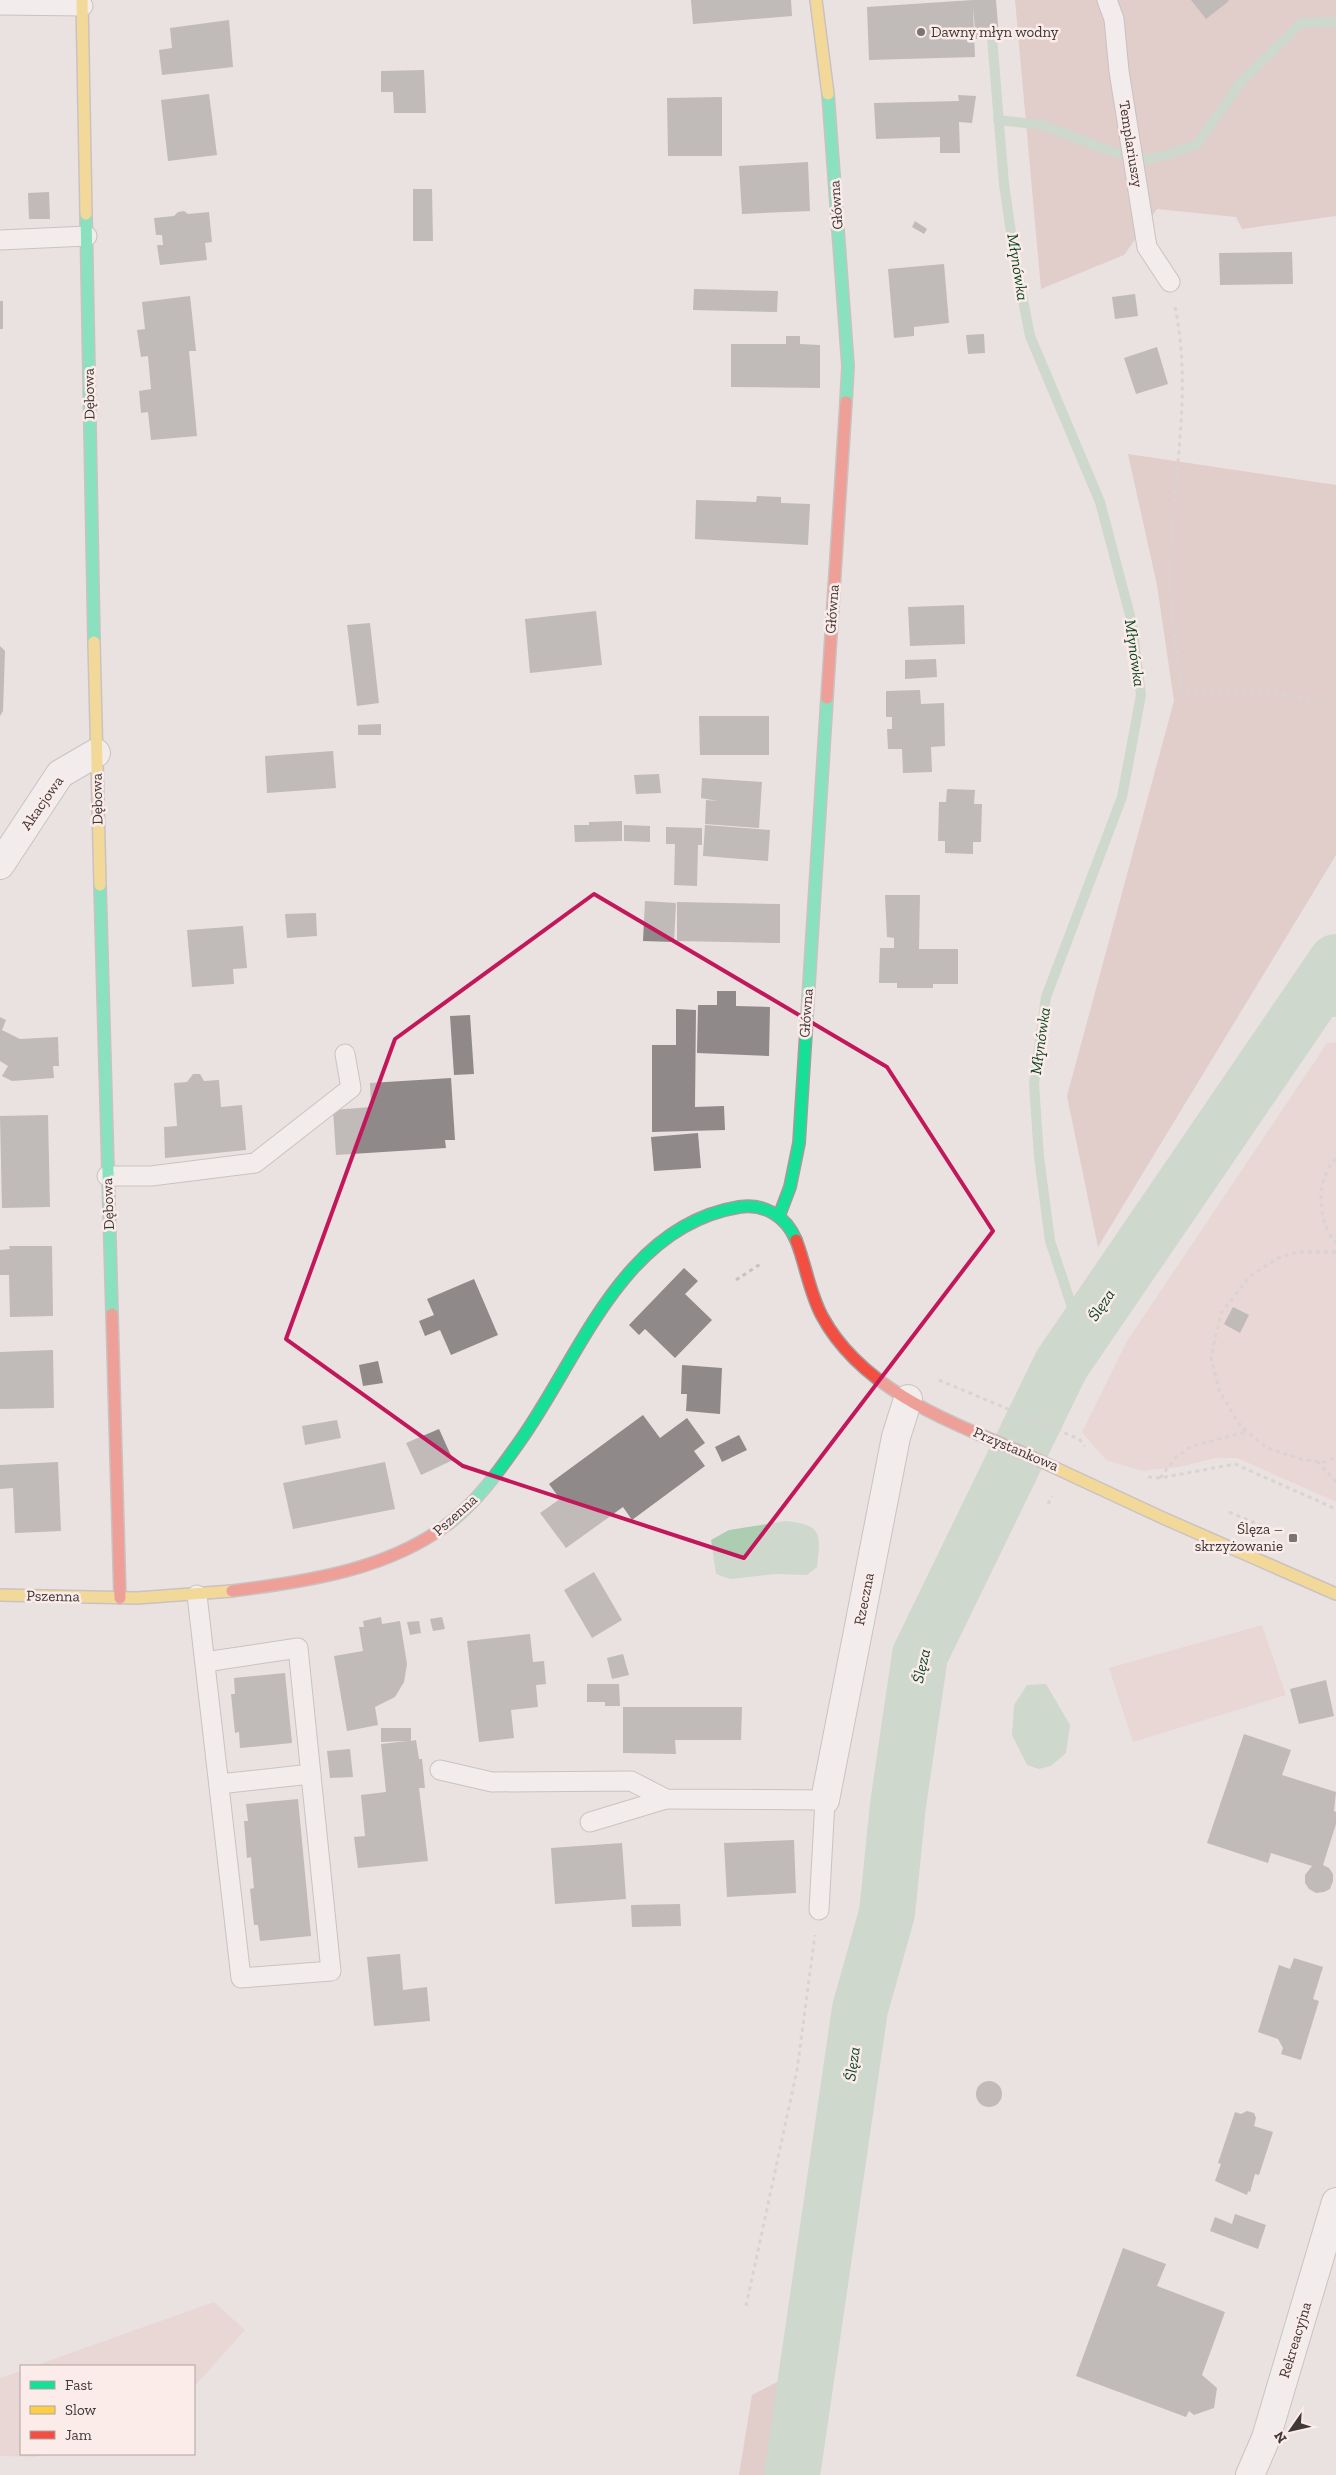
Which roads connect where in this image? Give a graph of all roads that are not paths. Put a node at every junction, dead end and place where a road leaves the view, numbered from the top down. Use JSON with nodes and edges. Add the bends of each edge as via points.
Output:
{"nodes":[{"id":1,"x":816,"y":0,"type":"edge"},
{"id":2,"x":1106,"y":0,"type":"edge"},
{"id":3,"x":82,"y":3,"type":"edge"},
{"id":4,"x":0,"y":4,"type":"edge"},
{"id":5,"x":87,"y":236,"type":"junction"},
{"id":6,"x":0,"y":240,"type":"edge"},
{"id":7,"x":1170,"y":282,"type":"road end"},
{"id":8,"x":96,"y":753,"type":"junction"},
{"id":9,"x":0,"y":865,"type":"edge"},
{"id":10,"x":345,"y":1054,"type":"dead end"},
{"id":11,"x":107,"y":1176,"type":"junction"},
{"id":12,"x":779,"y":1216,"type":"junction"},
{"id":13,"x":908,"y":1399,"type":"junction"},
{"id":14,"x":1336,"y":1594,"type":"edge"},
{"id":15,"x":0,"y":1595,"type":"edge"},
{"id":16,"x":197,"y":1595,"type":"junction"},
{"id":17,"x":120,"y":1598,"type":"junction"},
{"id":18,"x":205,"y":1662,"type":"junction"},
{"id":19,"x":440,"y":1770,"type":"dead end"},
{"id":20,"x":311,"y":1774,"type":"junction"},
{"id":21,"x":219,"y":1784,"type":"junction"},
{"id":22,"x":666,"y":1799,"type":"junction"},
{"id":23,"x":825,"y":1800,"type":"junction"},
{"id":24,"x":590,"y":1822,"type":"dead end"},
{"id":25,"x":819,"y":1910,"type":"road end"},
{"id":26,"x":1336,"y":2202,"type":"edge"},
{"id":27,"x":1250,"y":2475,"type":"edge"}],
"edges":[{"from":1,"to":12,"type":"street","name":"Główna","via":[[830,112],[848,366],[800,1144]]},
{"from":2,"to":7,"type":"lane","name":"Templariuszy","via":[[1114,19],[1119,72],[1147,247]]},
{"from":3,"to":4,"type":"lane"},
{"from":3,"to":5,"type":"street","name":"Dębowa"},
{"from":5,"to":6,"type":"lane"},
{"from":5,"to":8,"type":"street","name":"Dębowa"},
{"from":8,"to":9,"type":"street","name":"Akacjowa","via":[[60,774]]},
{"from":8,"to":11,"type":"street","name":"Dębowa"},
{"from":10,"to":11,"type":"lane","via":[[351,1088],[255,1163],[152,1176]]},
{"from":11,"to":17,"type":"street","name":"Dębowa"},
{"from":12,"to":13,"type":"street","name":"Przystankowa","via":[[796,1236],[815,1302],[828,1328],[862,1365]]},
{"from":12,"to":16,"type":"street","name":"Pszenna","via":[[756,1206],[708,1215],[668,1237],[631,1269],[606,1301],[532,1424],[473,1501],[436,1534],[401,1554],[337,1574]]},
{"from":13,"to":14,"type":"street","name":"Przystankowa"},
{"from":13,"to":23,"type":"street","name":"Rzeczna","via":[[896,1437]]},
{"from":15,"to":17,"type":"street","name":"Pszenna"},
{"from":16,"to":17,"type":"street","name":"Pszenna"},
{"from":16,"to":18,"type":"lane"},
{"from":18,"to":20,"type":"lane","via":[[298,1648]]},
{"from":18,"to":21,"type":"lane"},
{"from":19,"to":22,"type":"lane","via":[[492,1782],[631,1781]]},
{"from":20,"to":21,"type":"lane"},
{"from":20,"to":21,"type":"lane","via":[[331,1972],[241,1978]]},
{"from":22,"to":23,"type":"lane"},
{"from":22,"to":24,"type":"lane"},
{"from":23,"to":25,"type":"lane"},
{"from":26,"to":27,"type":"street","name":"Rekreacyjna","via":[[1266,2438]]}]}
